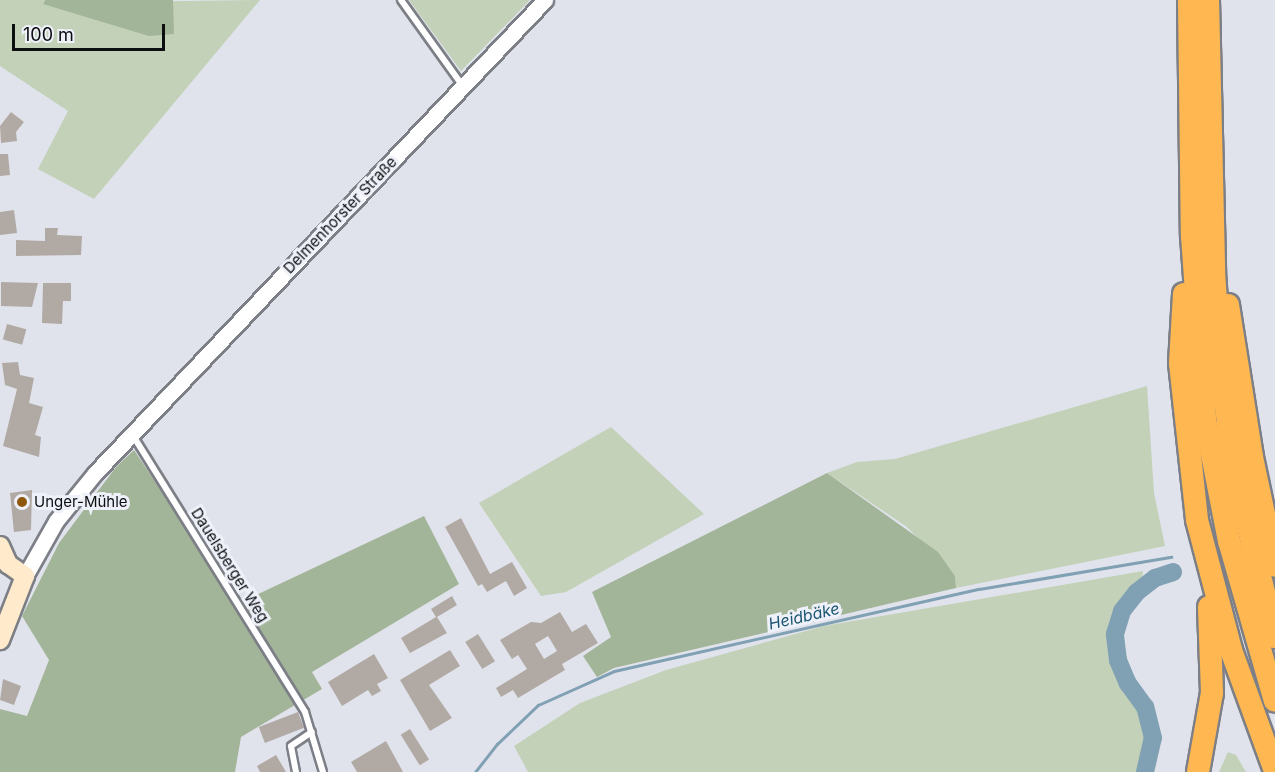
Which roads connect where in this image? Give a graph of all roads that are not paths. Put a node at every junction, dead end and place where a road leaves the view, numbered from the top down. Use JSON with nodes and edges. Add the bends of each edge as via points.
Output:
{"nodes":[{"id":1,"x":401,"y":0,"type":"edge"},
{"id":2,"x":544,"y":0,"type":"edge"},
{"id":3,"x":1189,"y":0,"type":"edge"},
{"id":4,"x":1208,"y":0,"type":"edge"},
{"id":5,"x":463,"y":86,"type":"junction"},
{"id":6,"x":1202,"y":232,"type":"junction"},
{"id":7,"x":133,"y":432,"type":"junction"},
{"id":8,"x":0,"y":546,"type":"edge"},
{"id":9,"x":1205,"y":557,"type":"junction"},
{"id":10,"x":1274,"y":562,"type":"edge"},
{"id":11,"x":25,"y":576,"type":"junction"},
{"id":12,"x":1275,"y":636,"type":"edge"},
{"id":13,"x":0,"y":640,"type":"edge"},
{"id":14,"x":1275,"y":701,"type":"edge"},
{"id":15,"x":312,"y":732,"type":"junction"},
{"id":16,"x":1275,"y":771,"type":"edge"},
{"id":17,"x":296,"y":772,"type":"edge"},
{"id":18,"x":323,"y":772,"type":"edge"},
{"id":19,"x":1198,"y":772,"type":"edge"}],
"edges":[{"from":1,"to":5,"type":"lane"},
{"from":2,"to":5,"type":"street","name":"Delmenhorster Straße"},
{"from":3,"to":6,"type":"highway"},
{"from":4,"to":6,"type":"highway"},
{"from":5,"to":7,"type":"street","name":"Delmenhorster Straße"},
{"from":6,"to":9,"type":"highway","via":[[1181,315],[1180,363],[1188,464]]},
{"from":6,"to":10,"type":"highway"},
{"from":6,"to":12,"type":"highway","via":[[1230,442],[1248,537]]},
{"from":6,"to":14,"type":"highway","via":[[1205,419],[1229,541]]},
{"from":7,"to":11,"type":"street","name":"Delmenhorster Straße","via":[[56,521]]},
{"from":7,"to":15,"type":"lane","name":"Dauelsberger Weg","via":[[305,712]]},
{"from":8,"to":11,"type":"main road","via":[[8,564]]},
{"from":9,"to":16,"type":"highway","via":[[1231,650]]},
{"from":9,"to":19,"type":"highway","via":[[1212,693]]},
{"from":11,"to":13,"type":"main road"},
{"from":15,"to":17,"type":"lane","via":[[291,746]]},
{"from":15,"to":18,"type":"lane","name":"Dauelsberger Weg"}]}
